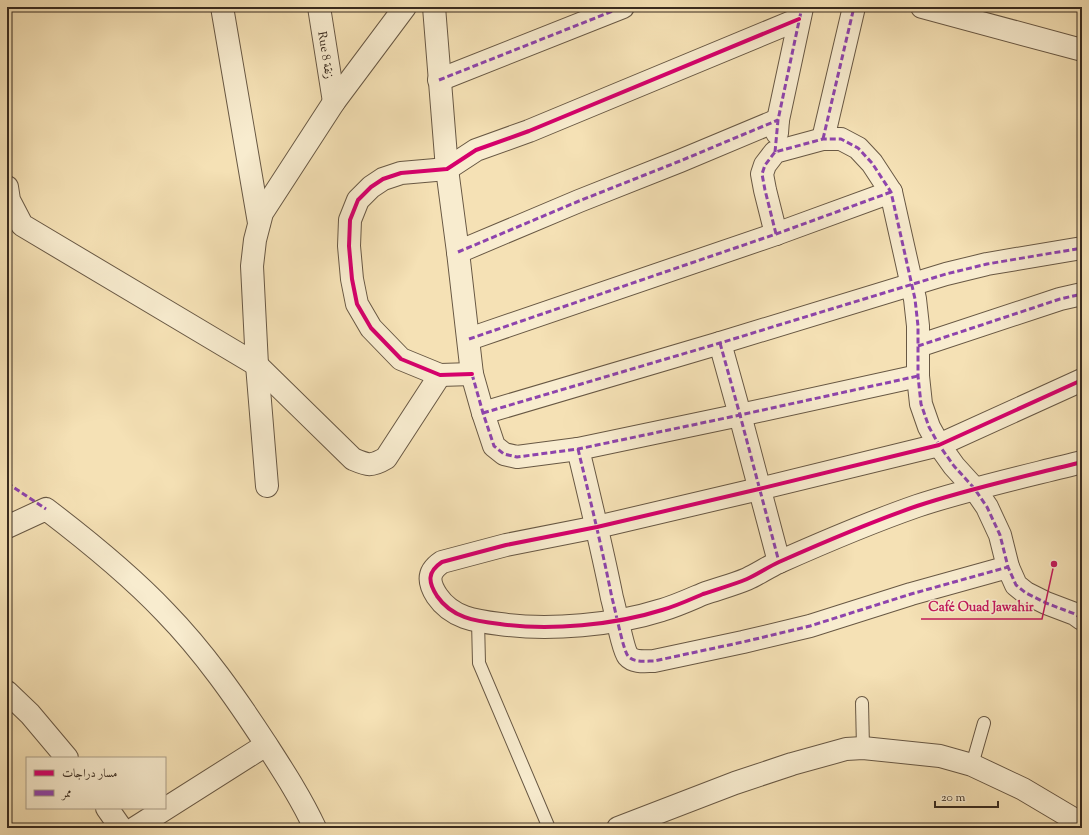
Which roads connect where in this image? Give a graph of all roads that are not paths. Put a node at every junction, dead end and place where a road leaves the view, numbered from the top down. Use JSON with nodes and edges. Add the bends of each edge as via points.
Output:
{"nodes":[{"id":1,"x":222,"y":7,"type":"edge"},
{"id":2,"x":319,"y":7,"type":"edge"},
{"id":3,"x":405,"y":7,"type":"edge"},
{"id":4,"x":434,"y":7,"type":"edge"},
{"id":5,"x":623,"y":7,"type":"edge"},
{"id":6,"x":854,"y":7,"type":"edge"},
{"id":7,"x":922,"y":7,"type":"edge"},
{"id":8,"x":800,"y":13,"type":"edge"},
{"id":9,"x":1082,"y":50,"type":"edge"},
{"id":10,"x":439,"y":80,"type":"junction"},
{"id":11,"x":334,"y":102,"type":"junction"},
{"id":12,"x":778,"y":120,"type":"junction"},
{"id":13,"x":823,"y":139,"type":"junction"},
{"id":14,"x":775,"y":152,"type":"junction"},
{"id":15,"x":447,"y":169,"type":"junction"},
{"id":16,"x":7,"y":187,"type":"edge"},
{"id":17,"x":891,"y":192,"type":"junction"},
{"id":18,"x":259,"y":223,"type":"junction"},
{"id":19,"x":776,"y":234,"type":"junction"},
{"id":20,"x":1082,"y":248,"type":"edge"},
{"id":21,"x":458,"y":252,"type":"junction"},
{"id":22,"x":911,"y":285,"type":"junction"},
{"id":23,"x":1082,"y":294,"type":"edge"},
{"id":24,"x":469,"y":339,"type":"junction"},
{"id":25,"x":720,"y":343,"type":"junction"},
{"id":26,"x":918,"y":346,"type":"junction"},
{"id":27,"x":257,"y":365,"type":"junction"},
{"id":28,"x":472,"y":374,"type":"junction"},
{"id":29,"x":440,"y":375,"type":"junction"},
{"id":30,"x":918,"y":376,"type":"junction"},
{"id":31,"x":1082,"y":380,"type":"edge"},
{"id":32,"x":483,"y":413,"type":"junction"},
{"id":33,"x":740,"y":415,"type":"junction"},
{"id":34,"x":939,"y":446,"type":"junction"},
{"id":35,"x":578,"y":449,"type":"junction"},
{"id":36,"x":1082,"y":462,"type":"edge"},
{"id":37,"x":267,"y":486,"type":"dead end"},
{"id":38,"x":974,"y":488,"type":"junction"},
{"id":39,"x":760,"y":489,"type":"junction"},
{"id":40,"x":7,"y":527,"type":"edge"},
{"id":41,"x":597,"y":527,"type":"junction"},
{"id":42,"x":779,"y":562,"type":"junction"},
{"id":43,"x":1008,"y":567,"type":"junction"},
{"id":44,"x":1080,"y":615,"type":"edge"},
{"id":45,"x":617,"y":620,"type":"junction"},
{"id":46,"x":478,"y":621,"type":"junction"},
{"id":47,"x":7,"y":692,"type":"edge"},
{"id":48,"x":862,"y":703,"type":"dead end"},
{"id":49,"x":984,"y":723,"type":"dead end"},
{"id":50,"x":266,"y":745,"type":"junction"},
{"id":51,"x":863,"y":748,"type":"junction"},
{"id":52,"x":66,"y":757,"type":"edge"},
{"id":53,"x":972,"y":765,"type":"junction"},
{"id":54,"x":166,"y":808,"type":"edge"},
{"id":55,"x":109,"y":809,"type":"edge"},
{"id":56,"x":165,"y":809,"type":"edge"},
{"id":57,"x":1082,"y":824,"type":"edge"},
{"id":58,"x":121,"y":828,"type":"edge"},
{"id":59,"x":135,"y":828,"type":"edge"},
{"id":60,"x":315,"y":828,"type":"edge"},
{"id":61,"x":549,"y":828,"type":"edge"},
{"id":62,"x":618,"y":828,"type":"edge"}],
"edges":[{"from":1,"to":18,"type":"street"},
{"from":2,"to":11,"type":"street","name":"Rue 8 زنقة"},
{"from":3,"to":11,"type":"street"},
{"from":4,"to":10,"type":"street"},
{"from":5,"to":10,"type":"street"},
{"from":6,"to":13,"type":"street"},
{"from":7,"to":9,"type":"street"},
{"from":8,"to":12,"type":"street"},
{"from":8,"to":15,"type":"street","via":[[529,130],[476,150]]},
{"from":10,"to":15,"type":"street"},
{"from":11,"to":18,"type":"street","via":[[262,213]]},
{"from":12,"to":14,"type":"street"},
{"from":12,"to":21,"type":"street"},
{"from":13,"to":14,"type":"street"},
{"from":13,"to":17,"type":"street","via":[[841,139],[858,148],[872,163]]},
{"from":14,"to":19,"type":"street","via":[[762,174]]},
{"from":15,"to":21,"type":"street"},
{"from":15,"to":29,"type":"street","via":[[401,173],[383,179],[371,187],[358,200],[350,220],[349,246],[357,304],[371,328],[401,359]]},
{"from":16,"to":27,"type":"street","via":[[9,200],[22,225]]},
{"from":17,"to":19,"type":"street"},
{"from":17,"to":22,"type":"street"},
{"from":18,"to":27,"type":"street","via":[[252,266]]},
{"from":19,"to":24,"type":"street"},
{"from":20,"to":22,"type":"street","via":[[988,264]]},
{"from":21,"to":24,"type":"street"},
{"from":22,"to":25,"type":"street"},
{"from":22,"to":26,"type":"street","via":[[918,326]]},
{"from":23,"to":26,"type":"street"},
{"from":24,"to":28,"type":"street"},
{"from":25,"to":32,"type":"street"},
{"from":25,"to":33,"type":"street"},
{"from":26,"to":30,"type":"street"},
{"from":27,"to":29,"type":"street","via":[[352,459],[366,465],[376,464],[386,458]]},
{"from":27,"to":37,"type":"street"},
{"from":28,"to":29,"type":"street"},
{"from":28,"to":32,"type":"street"},
{"from":30,"to":33,"type":"street"},
{"from":30,"to":34,"type":"street","via":[[921,404]]},
{"from":31,"to":34,"type":"street"},
{"from":32,"to":35,"type":"street","via":[[494,446],[504,454],[518,457]]},
{"from":33,"to":35,"type":"street"},
{"from":33,"to":39,"type":"street"},
{"from":34,"to":38,"type":"street"},
{"from":34,"to":39,"type":"street"},
{"from":35,"to":41,"type":"street"},
{"from":36,"to":38,"type":"street"},
{"from":38,"to":42,"type":"street","via":[[916,506]]},
{"from":38,"to":43,"type":"street","via":[[987,507],[1000,535]]},
{"from":39,"to":41,"type":"street"},
{"from":39,"to":42,"type":"street"},
{"from":40,"to":50,"type":"street","via":[[46,509],[102,553],[165,612],[193,643],[218,674]]},
{"from":41,"to":45,"type":"street"},
{"from":41,"to":46,"type":"street","via":[[506,545],[442,562],[436,566],[431,572],[430,579],[434,592],[443,605],[460,616]]},
{"from":42,"to":45,"type":"street","via":[[746,579],[662,610]]},
{"from":43,"to":44,"type":"street","via":[[1016,585],[1026,593]]},
{"from":43,"to":45,"type":"street","via":[[810,626],[654,661],[640,662],[627,655]]},
{"from":45,"to":46,"type":"street","via":[[563,626],[515,626]]},
{"from":46,"to":61,"type":"lane","via":[[479,663]]},
{"from":47,"to":52,"type":"street","via":[[30,714]]},
{"from":48,"to":51,"type":"lane"},
{"from":49,"to":53,"type":"lane"},
{"from":50,"to":54,"type":"street"},
{"from":50,"to":60,"type":"street"},
{"from":51,"to":53,"type":"street","via":[[940,756]]},
{"from":51,"to":62,"type":"street","via":[[846,749],[792,764]]},
{"from":53,"to":57,"type":"street","via":[[1023,789]]},
{"from":55,"to":58,"type":"street"},
{"from":56,"to":59,"type":"street"}]}
